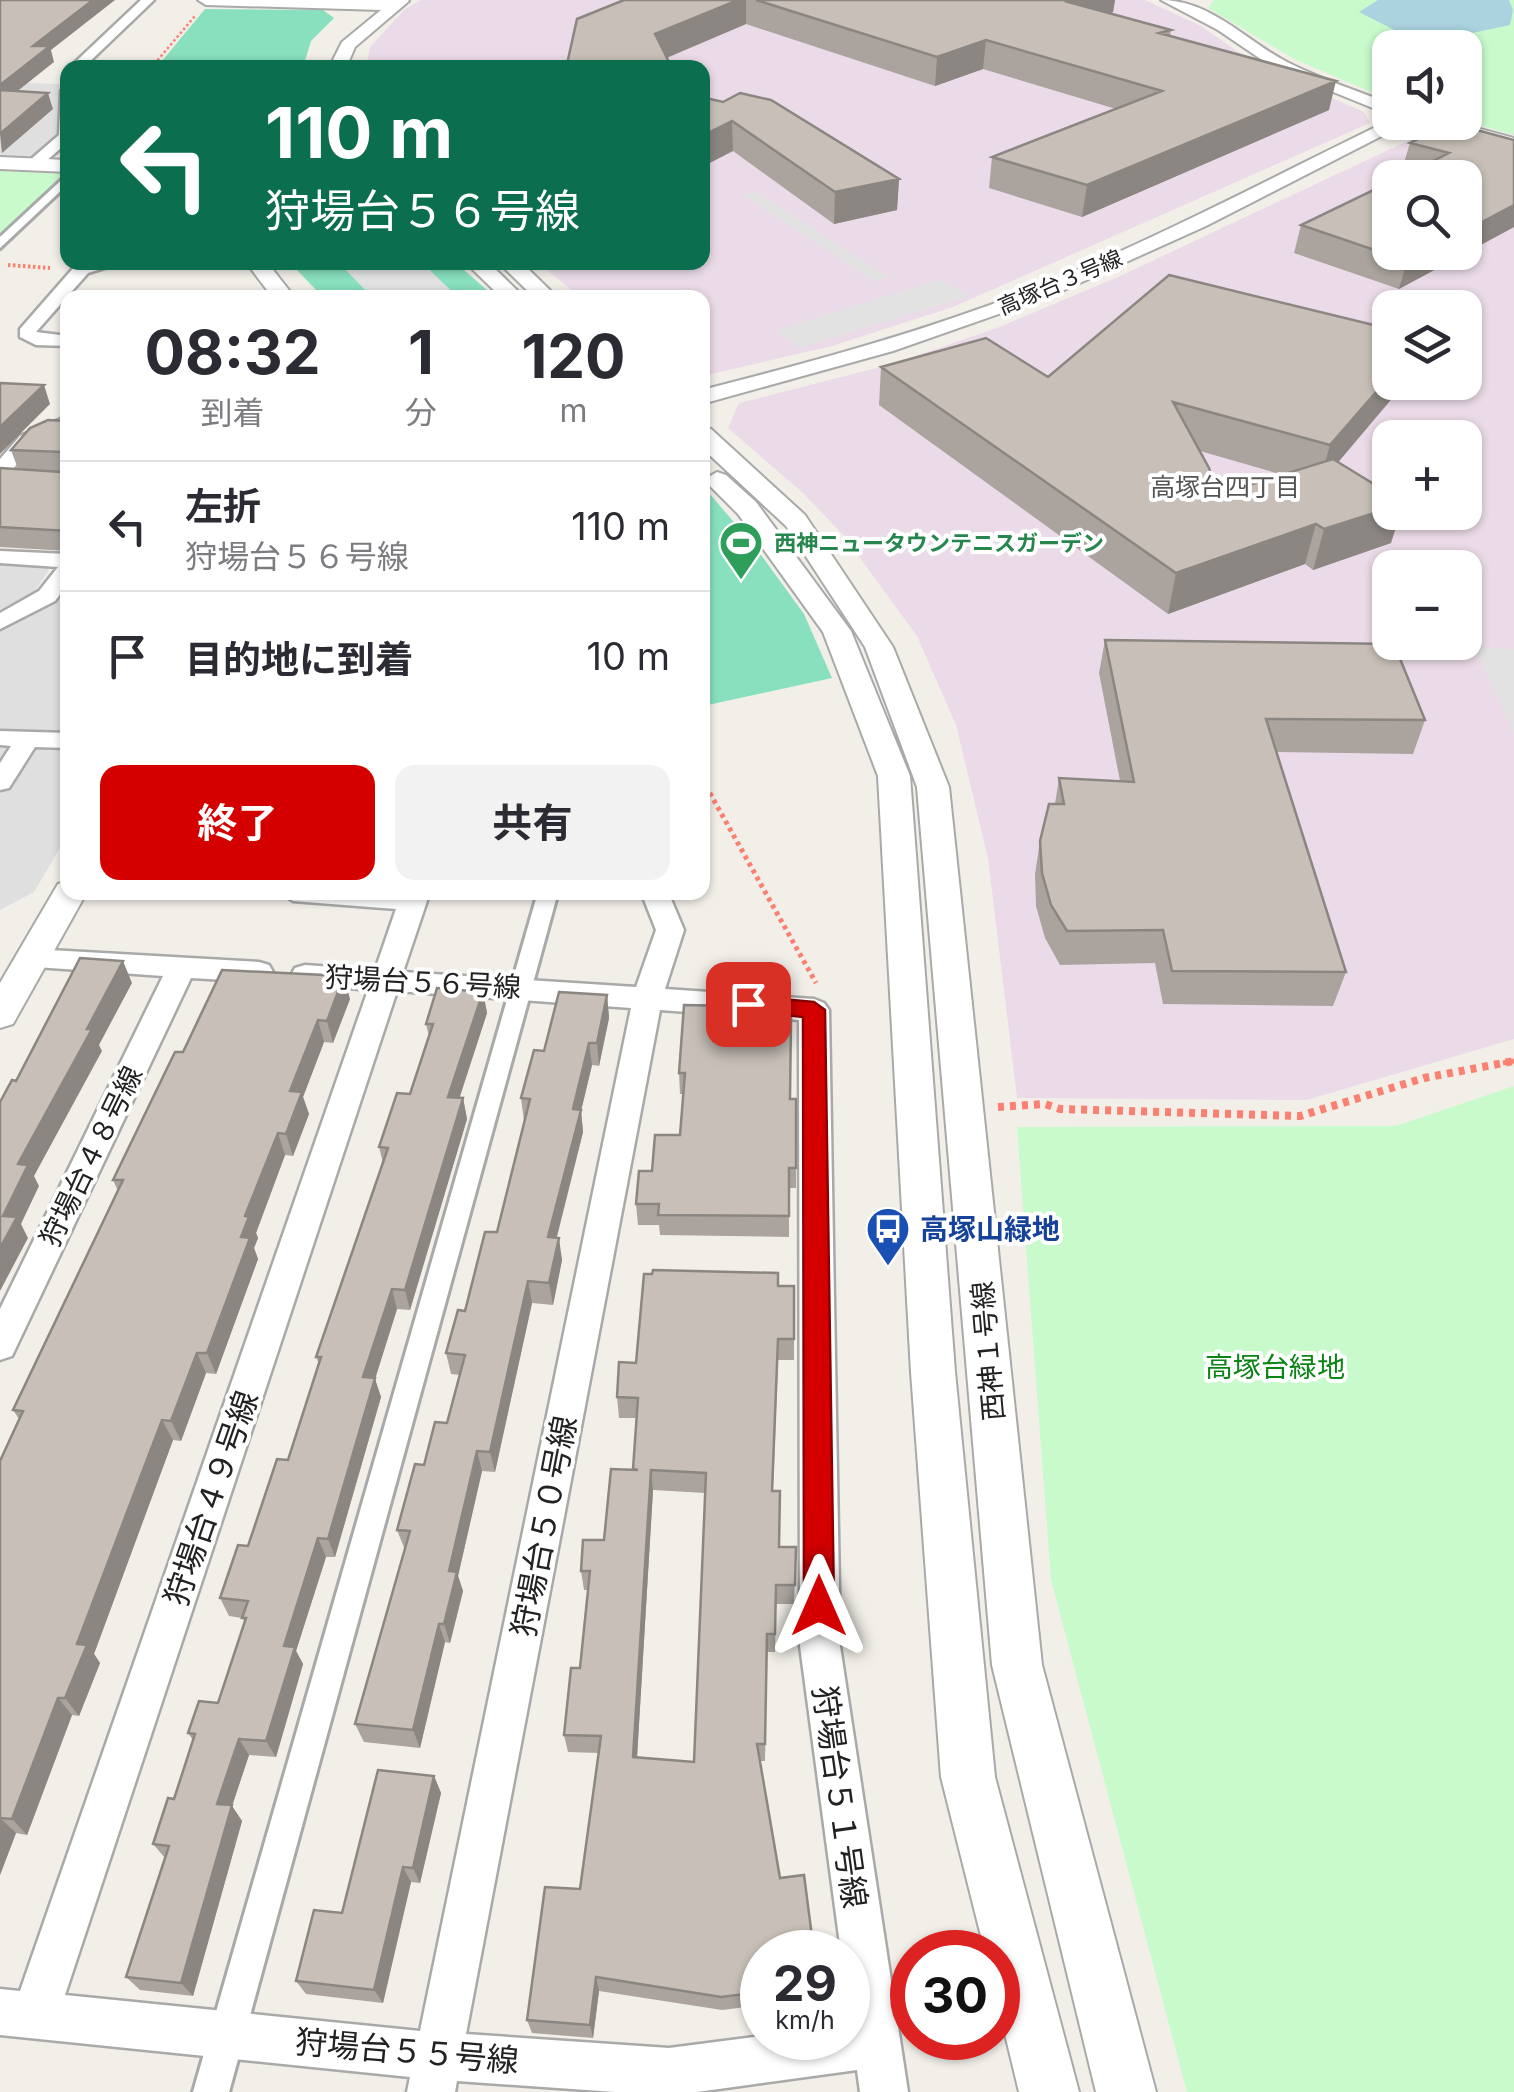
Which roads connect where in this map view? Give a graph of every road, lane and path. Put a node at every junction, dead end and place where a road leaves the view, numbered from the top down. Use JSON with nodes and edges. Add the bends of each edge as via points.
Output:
{"nodes":[{"id":1,"x":148,"y":0,"type":"edge"},
{"id":2,"x":207,"y":0,"type":"edge"},
{"id":3,"x":388,"y":2,"type":"edge"},
{"id":4,"x":1180,"y":2,"type":"edge"},
{"id":5,"x":332,"y":35,"type":"dead end"},
{"id":6,"x":84,"y":60,"type":"edge"},
{"id":7,"x":158,"y":60,"type":"edge"},
{"id":8,"x":341,"y":60,"type":"edge"},
{"id":9,"x":1372,"y":104,"type":"edge"},
{"id":10,"x":1482,"y":135,"type":"edge"},
{"id":11,"x":1372,"y":136,"type":"edge"},
{"id":12,"x":60,"y":141,"type":"edge"},
{"id":13,"x":1514,"y":144,"type":"edge"},
{"id":14,"x":0,"y":163,"type":"edge"},
{"id":15,"x":34,"y":164,"type":"junction"},
{"id":16,"x":60,"y":166,"type":"edge"},
{"id":17,"x":60,"y":185,"type":"edge"},
{"id":18,"x":0,"y":244,"type":"edge"},
{"id":19,"x":0,"y":265,"type":"edge"},
{"id":20,"x":60,"y":268,"type":"edge"},
{"id":21,"x":81,"y":270,"type":"edge"},
{"id":22,"x":262,"y":270,"type":"edge"},
{"id":23,"x":485,"y":270,"type":"edge"},
{"id":24,"x":517,"y":270,"type":"edge"},
{"id":25,"x":63,"y":290,"type":"edge"},
{"id":26,"x":279,"y":290,"type":"edge"},
{"id":27,"x":506,"y":290,"type":"edge"},
{"id":28,"x":539,"y":290,"type":"edge"},
{"id":29,"x":60,"y":294,"type":"edge"},
{"id":30,"x":60,"y":341,"type":"edge"},
{"id":31,"x":710,"y":396,"type":"edge"},
{"id":32,"x":60,"y":425,"type":"edge"},
{"id":33,"x":710,"y":441,"type":"edge"},
{"id":34,"x":710,"y":474,"type":"edge"},
{"id":35,"x":6,"y":476,"type":"edge"},
{"id":36,"x":0,"y":557,"type":"edge"},
{"id":37,"x":60,"y":563,"type":"edge"},
{"id":38,"x":60,"y":576,"type":"edge"},
{"id":39,"x":7,"y":614,"type":"edge"},
{"id":40,"x":0,"y":738,"type":"edge"},
{"id":41,"x":28,"y":739,"type":"junction"},
{"id":42,"x":60,"y":741,"type":"edge"},
{"id":43,"x":0,"y":782,"type":"edge"},
{"id":44,"x":710,"y":793,"type":"edge"},
{"id":45,"x":63,"y":900,"type":"edge"},
{"id":46,"x":414,"y":900,"type":"edge"},
{"id":47,"x":546,"y":900,"type":"edge"},
{"id":48,"x":657,"y":900,"type":"edge"},
{"id":49,"x":16,"y":958,"type":"edge"},
{"id":50,"x":181,"y":968,"type":"junction"},
{"id":51,"x":388,"y":980,"type":"junction"},
{"id":52,"x":520,"y":988,"type":"junction"},
{"id":53,"x":648,"y":996,"type":"junction"},
{"id":54,"x":814,"y":1010,"type":"junction"},
{"id":55,"x":0,"y":1015,"type":"edge"},
{"id":56,"x":1514,"y":1061,"type":"edge"},
{"id":57,"x":966,"y":1108,"type":"junction"},
{"id":58,"x":0,"y":1345,"type":"edge"},
{"id":59,"x":18,"y":2013,"type":"edge"},
{"id":60,"x":227,"y":2034,"type":"junction"},
{"id":61,"x":874,"y":2044,"type":"junction"},
{"id":62,"x":434,"y":2074,"type":"edge"},
{"id":63,"x":211,"y":2092,"type":"edge"},
{"id":64,"x":884,"y":2092,"type":"edge"},
{"id":65,"x":1048,"y":2092,"type":"edge"},
{"id":66,"x":1126,"y":2092,"type":"edge"}],
"edges":[{"from":1,"to":6,"type":"street"},
{"from":2,"to":3,"type":"street"},
{"from":2,"to":7,"type":"path"},
{"from":3,"to":5,"type":"street"},
{"from":3,"to":8,"type":"street"},
{"from":4,"to":9,"type":"street","via":[[1280,65]]},
{"from":10,"to":13,"type":"street"},
{"from":11,"to":31,"type":"street","name":"高塚台３号線","via":[[1085,274],[994,310]]},
{"from":12,"to":15,"type":"street"},
{"from":14,"to":15,"type":"street"},
{"from":15,"to":16,"type":"street"},
{"from":17,"to":18,"type":"street"},
{"from":19,"to":20,"type":"path"},
{"from":21,"to":25,"type":"street"},
{"from":22,"to":26,"type":"street"},
{"from":23,"to":27,"type":"street"},
{"from":24,"to":28,"type":"street"},
{"from":29,"to":30,"type":"street","via":[[26,332],[36,340]]},
{"from":32,"to":35,"type":"street","via":[[26,440]]},
{"from":33,"to":57,"type":"street","name":"西神１号線","via":[[796,521],[884,660],[933,787]]},
{"from":34,"to":65,"type":"street","name":"西神１号線","via":[[747,508],[837,631],[894,776],[968,1777]]},
{"from":36,"to":37,"type":"street"},
{"from":38,"to":39,"type":"street","via":[[47,596]]},
{"from":40,"to":41,"type":"street"},
{"from":41,"to":42,"type":"street"},
{"from":41,"to":43,"type":"street"},
{"from":44,"to":54,"type":"path","via":[[816,980]]},
{"from":45,"to":49,"type":"street"},
{"from":46,"to":51,"type":"street","name":"狩場台４９号線"},
{"from":47,"to":52,"type":"street"},
{"from":48,"to":53,"type":"street","name":"狩場台５０号線","via":[[670,930]]},
{"from":49,"to":50,"type":"street","name":"狩場台５６号線"},
{"from":49,"to":55,"type":"street"},
{"from":50,"to":51,"type":"street","name":"狩場台５６号線"},
{"from":50,"to":58,"type":"street","name":"狩場台４８号線"},
{"from":51,"to":52,"type":"street","name":"狩場台５６号線"},
{"from":51,"to":59,"type":"street","name":"狩場台４９号線"},
{"from":52,"to":53,"type":"street","name":"狩場台５６号線"},
{"from":52,"to":60,"type":"street"},
{"from":53,"to":54,"type":"street","name":"狩場台５６号線"},
{"from":53,"to":62,"type":"street","name":"狩場台５０号線"},
{"from":54,"to":61,"type":"street","name":"狩場台５１号線","via":[[820,1646]]},
{"from":56,"to":57,"type":"path","via":[[1424,1078],[1300,1116],[1046,1104]]},
{"from":57,"to":66,"type":"street","name":"西神１号線","via":[[1017,1665]]},
{"from":59,"to":60,"type":"street","name":"狩場台５５号線"},
{"from":60,"to":62,"type":"street","name":"狩場台５５号線"},
{"from":60,"to":63,"type":"street"},
{"from":61,"to":62,"type":"street","name":"狩場台５５号線","via":[[669,2072]]},
{"from":61,"to":64,"type":"street","name":"狩場台５１号線"}]}
